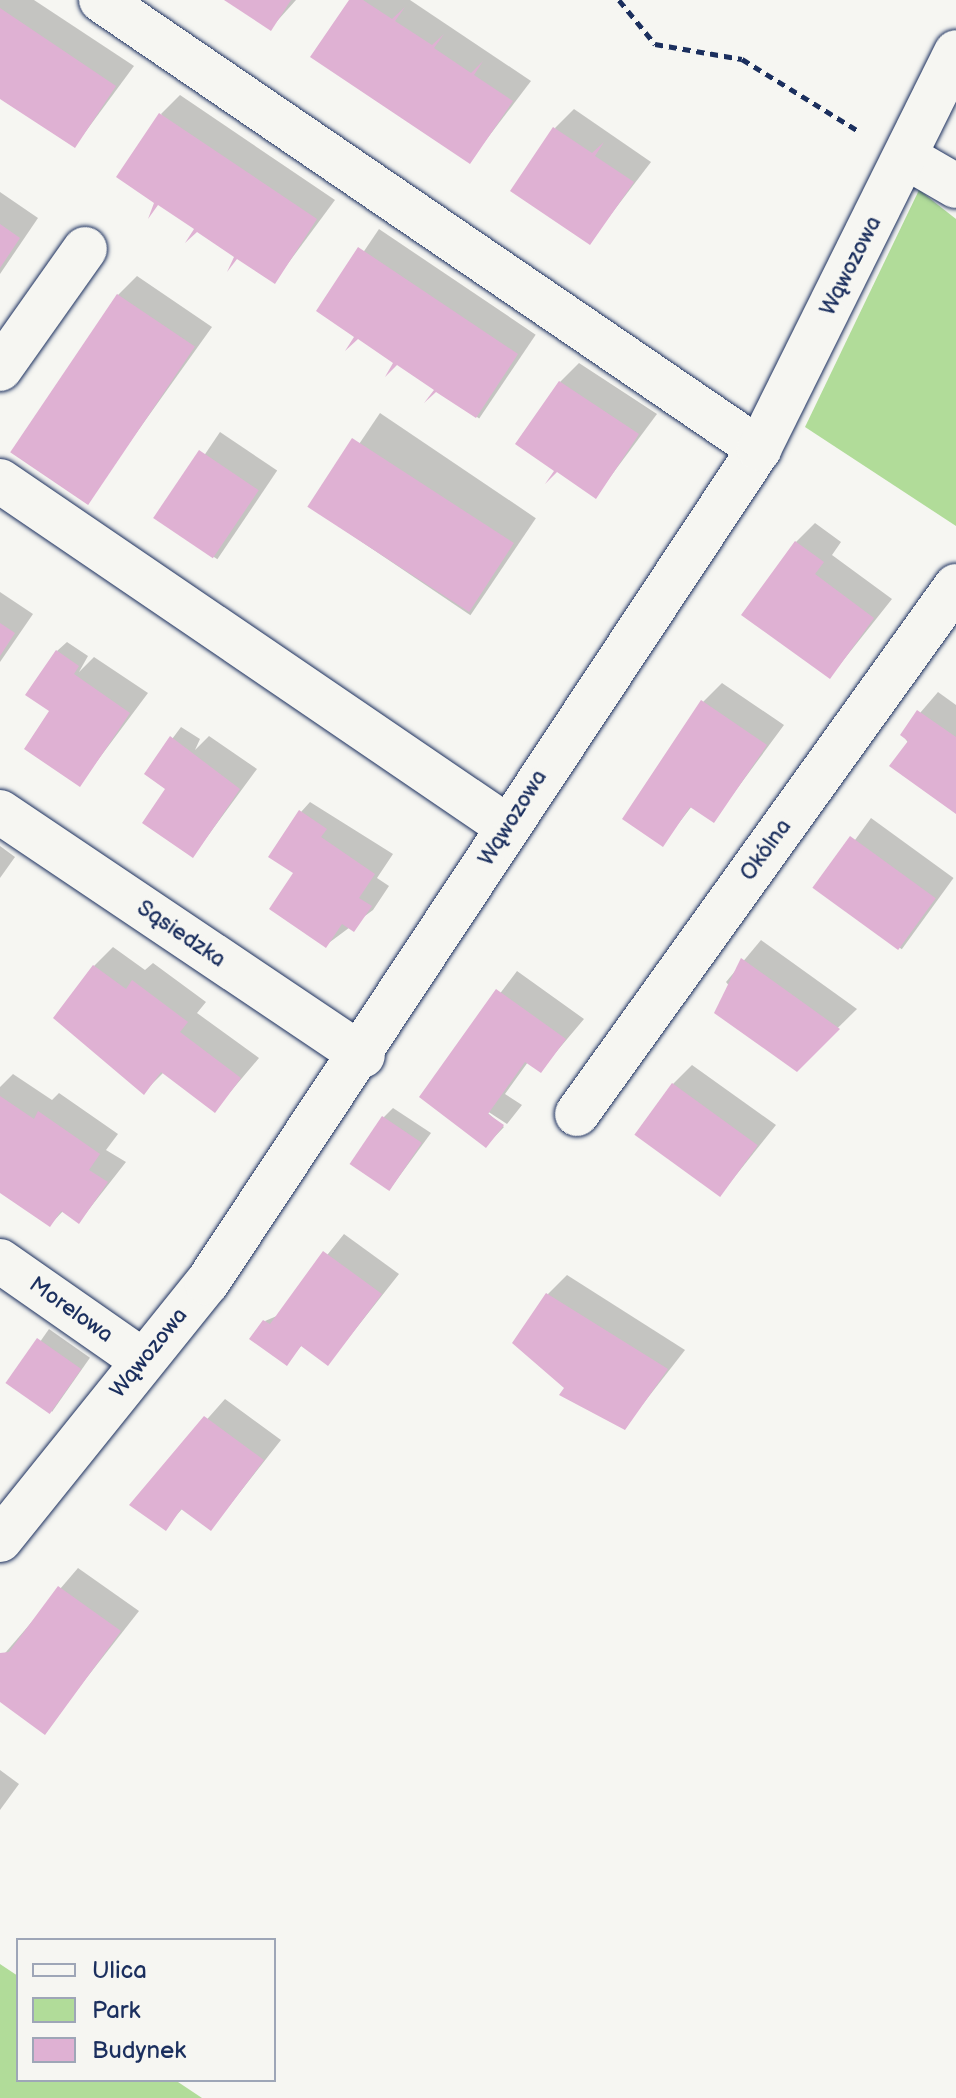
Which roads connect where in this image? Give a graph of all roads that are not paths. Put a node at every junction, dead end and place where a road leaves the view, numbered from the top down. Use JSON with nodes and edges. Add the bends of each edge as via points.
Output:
{"nodes":[{"id":1,"x":101,"y":0,"type":"edge"},
{"id":2,"x":956,"y":52,"type":"edge"},
{"id":3,"x":906,"y":157,"type":"junction"},
{"id":4,"x":956,"y":186,"type":"edge"},
{"id":5,"x":85,"y":249,"type":"dead end"},
{"id":6,"x":0,"y":369,"type":"edge"},
{"id":7,"x":759,"y":449,"type":"junction"},
{"id":8,"x":0,"y":481,"type":"edge"},
{"id":9,"x":956,"y":586,"type":"edge"},
{"id":10,"x":0,"y":812,"type":"edge"},
{"id":11,"x":508,"y":827,"type":"junction"},
{"id":12,"x":363,"y":1056,"type":"junction"},
{"id":13,"x":577,"y":1114,"type":"dead end"},
{"id":14,"x":0,"y":1261,"type":"edge"},
{"id":15,"x":142,"y":1360,"type":"junction"},
{"id":16,"x":0,"y":1540,"type":"edge"}],
"edges":[{"from":1,"to":7,"type":"street"},
{"from":2,"to":3,"type":"street","name":"Wąwozowa"},
{"from":3,"to":4,"type":"street"},
{"from":3,"to":7,"type":"street","name":"Wąwozowa"},
{"from":5,"to":6,"type":"street"},
{"from":7,"to":11,"type":"street","name":"Wąwozowa"},
{"from":8,"to":11,"type":"street"},
{"from":9,"to":13,"type":"street","name":"Okólna"},
{"from":10,"to":12,"type":"street","name":"Sąsiedzka"},
{"from":11,"to":12,"type":"street","name":"Wąwozowa"},
{"from":12,"to":15,"type":"street","name":"Wąwozowa","via":[[207,1283]]},
{"from":14,"to":15,"type":"street","name":"Morelowa"},
{"from":15,"to":16,"type":"street","name":"Wąwozowa"}]}
